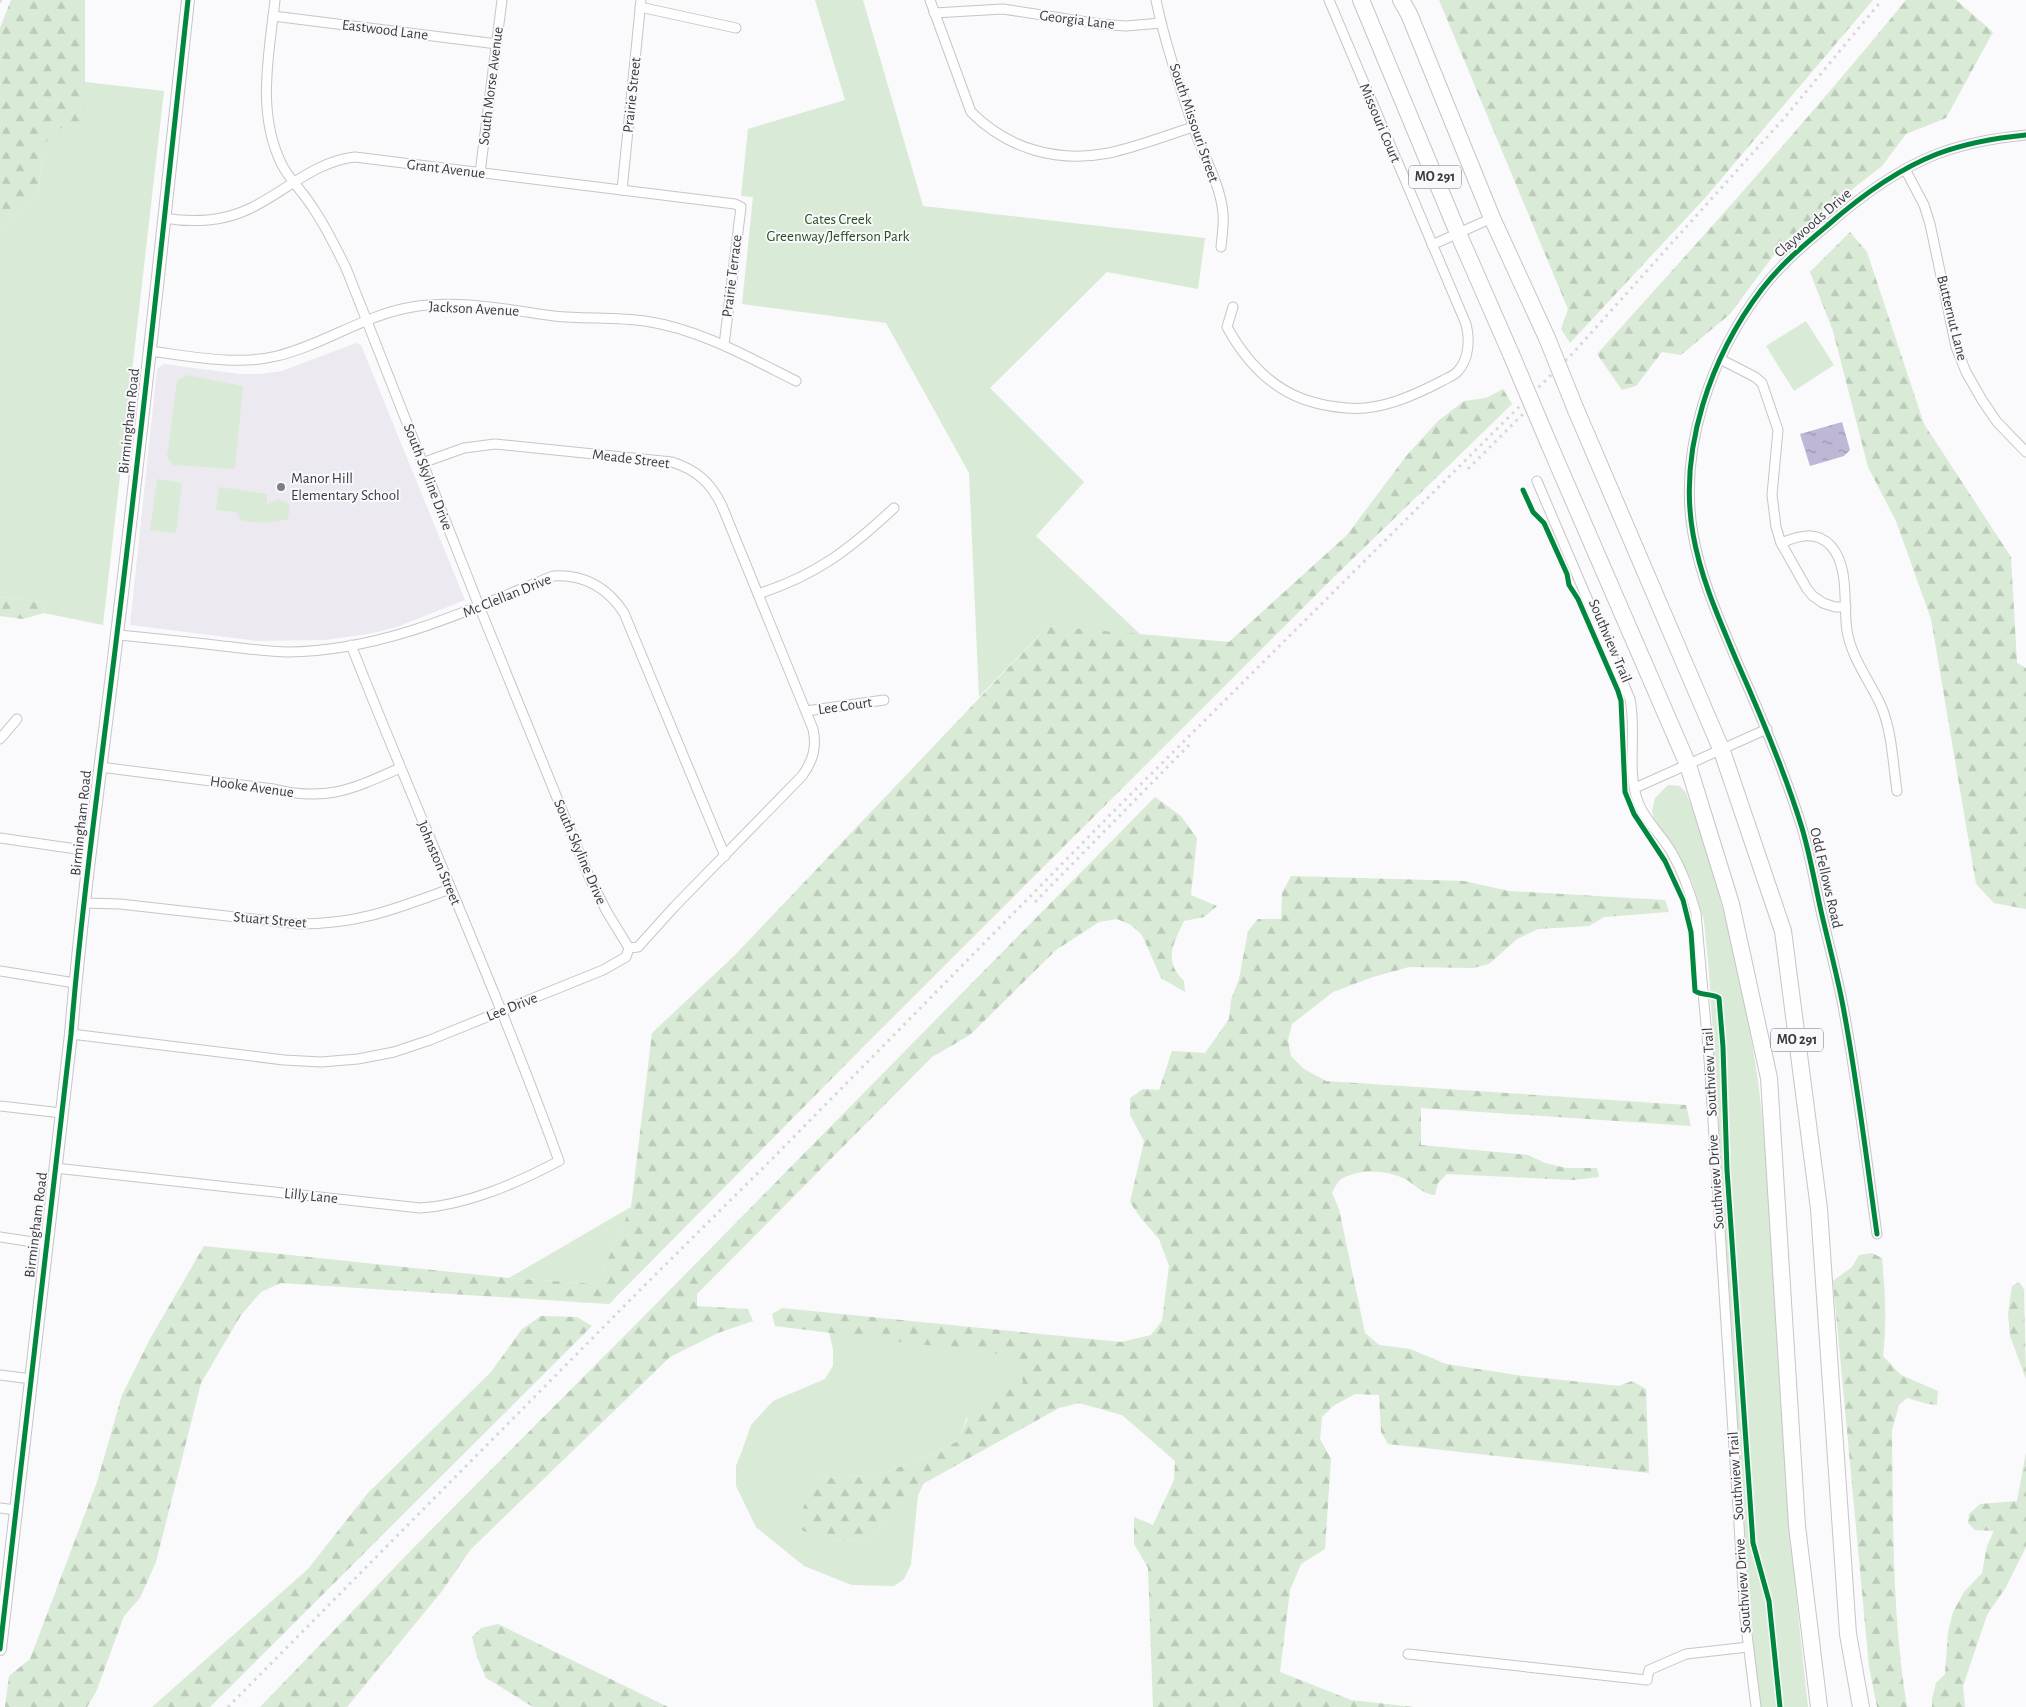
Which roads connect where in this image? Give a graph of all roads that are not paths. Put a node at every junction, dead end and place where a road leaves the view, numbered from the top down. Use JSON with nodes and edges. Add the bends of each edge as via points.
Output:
{"nodes":[{"id":1,"x":188,"y":0,"type":"edge"},
{"id":2,"x":275,"y":0,"type":"edge"},
{"id":3,"x":502,"y":0,"type":"edge"},
{"id":4,"x":930,"y":0,"type":"edge"},
{"id":5,"x":1156,"y":0,"type":"edge"},
{"id":6,"x":1329,"y":0,"type":"edge"},
{"id":7,"x":1361,"y":0,"type":"edge"},
{"id":8,"x":641,"y":4,"type":"edge"},
{"id":9,"x":1406,"y":4,"type":"edge"},
{"id":10,"x":934,"y":13,"type":"junction"},
{"id":11,"x":273,"y":16,"type":"junction"},
{"id":12,"x":1161,"y":23,"type":"junction"},
{"id":13,"x":736,"y":28,"type":"dead end"},
{"id":14,"x":497,"y":44,"type":"junction"},
{"id":15,"x":1193,"y":127,"type":"junction"},
{"id":16,"x":2026,"y":135,"type":"edge"},
{"id":17,"x":1906,"y":169,"type":"junction"},
{"id":18,"x":480,"y":173,"type":"junction"},
{"id":19,"x":294,"y":182,"type":"junction"},
{"id":20,"x":622,"y":190,"type":"junction"},
{"id":21,"x":741,"y":207,"type":"joint"},
{"id":22,"x":164,"y":218,"type":"junction"},
{"id":23,"x":1492,"y":218,"type":"junction"},
{"id":24,"x":1458,"y":233,"type":"junction"},
{"id":25,"x":1432,"y":245,"type":"junction"},
{"id":26,"x":1220,"y":247,"type":"dead end"},
{"id":27,"x":1232,"y":307,"type":"dead end"},
{"id":28,"x":366,"y":322,"type":"junction"},
{"id":29,"x":724,"y":345,"type":"junction"},
{"id":30,"x":149,"y":351,"type":"junction"},
{"id":31,"x":1720,"y":359,"type":"junction"},
{"id":32,"x":796,"y":380,"type":"dead end"},
{"id":33,"x":2026,"y":452,"type":"edge"},
{"id":34,"x":422,"y":463,"type":"junction"},
{"id":35,"x":1537,"y":481,"type":"dead end"},
{"id":36,"x":1690,"y":484,"type":"joint"},
{"id":37,"x":894,"y":508,"type":"dead end"},
{"id":38,"x":1782,"y":543,"type":"junction"},
{"id":39,"x":758,"y":594,"type":"junction"},
{"id":40,"x":479,"y":606,"type":"junction"},
{"id":41,"x":1846,"y":607,"type":"junction"},
{"id":42,"x":117,"y":635,"type":"junction"},
{"id":43,"x":351,"y":645,"type":"junction"},
{"id":44,"x":884,"y":700,"type":"dead end"},
{"id":45,"x":806,"y":711,"type":"junction"},
{"id":46,"x":17,"y":719,"type":"dead end"},
{"id":47,"x":1767,"y":729,"type":"junction"},
{"id":48,"x":0,"y":739,"type":"edge"},
{"id":49,"x":1722,"y":751,"type":"junction"},
{"id":50,"x":1688,"y":765,"type":"junction"},
{"id":51,"x":100,"y":767,"type":"junction"},
{"id":52,"x":400,"y":768,"type":"junction"},
{"id":53,"x":1634,"y":788,"type":"junction"},
{"id":54,"x":1897,"y":791,"type":"dead end"},
{"id":55,"x":0,"y":838,"type":"edge"},
{"id":56,"x":90,"y":851,"type":"junction"},
{"id":57,"x":725,"y":856,"type":"junction"},
{"id":58,"x":450,"y":889,"type":"junction"},
{"id":59,"x":84,"y":903,"type":"junction"},
{"id":60,"x":629,"y":948,"type":"junction"},
{"id":61,"x":0,"y":971,"type":"edge"},
{"id":62,"x":75,"y":983,"type":"junction"},
{"id":63,"x":501,"y":1011,"type":"junction"},
{"id":64,"x":71,"y":1034,"type":"junction"},
{"id":65,"x":0,"y":1106,"type":"edge"},
{"id":66,"x":62,"y":1113,"type":"junction"},
{"id":67,"x":559,"y":1161,"type":"joint"},
{"id":68,"x":55,"y":1168,"type":"junction"},
{"id":69,"x":1877,"y":1234,"type":"dead end"},
{"id":70,"x":0,"y":1237,"type":"edge"},
{"id":71,"x":46,"y":1244,"type":"junction"},
{"id":72,"x":0,"y":1375,"type":"edge"},
{"id":73,"x":31,"y":1379,"type":"junction"},
{"id":74,"x":0,"y":1508,"type":"edge"},
{"id":75,"x":16,"y":1510,"type":"junction"},
{"id":76,"x":0,"y":1644,"type":"edge"},
{"id":77,"x":1748,"y":1646,"type":"junction"},
{"id":78,"x":1408,"y":1654,"type":"dead end"},
{"id":79,"x":1756,"y":1707,"type":"edge"},
{"id":80,"x":1819,"y":1707,"type":"edge"},
{"id":81,"x":1861,"y":1707,"type":"edge"}],
"edges":[{"from":1,"to":22,"type":"street","name":"Birmingham Road"},
{"from":2,"to":11,"type":"street","name":"South Skyline Drive"},
{"from":3,"to":14,"type":"street","name":"South Morse Avenue"},
{"from":4,"to":10,"type":"street"},
{"from":5,"to":12,"type":"street","name":"South Missouri Street"},
{"from":6,"to":25,"type":"street","name":"Missouri Court"},
{"from":7,"to":24,"type":"highway","number":"MO 291"},
{"from":8,"to":13,"type":"street"},
{"from":8,"to":20,"type":"street","name":"Prairie Street"},
{"from":9,"to":23,"type":"highway","number":"MO 291"},
{"from":10,"to":12,"type":"street","name":"Georgia Lane","via":[[1003,9],[1100,24]]},
{"from":10,"to":15,"type":"street","via":[[971,112],[1000,136],[1034,151],[1088,155],[1109,153]]},
{"from":11,"to":14,"type":"street","name":"Eastwood Lane"},
{"from":11,"to":19,"type":"street","name":"South Skyline Drive","via":[[266,82],[267,114],[276,152]]},
{"from":12,"to":15,"type":"street","name":"South Missouri Street"},
{"from":14,"to":18,"type":"street","name":"South Morse Avenue"},
{"from":15,"to":26,"type":"street","name":"South Missouri Street","via":[[1220,198],[1223,213]]},
{"from":16,"to":17,"type":"street","name":"Claywoods Drive","via":[[1954,148]]},
{"from":17,"to":31,"type":"street","name":"Claywoods Drive","via":[[1871,189],[1787,260],[1742,318]]},
{"from":17,"to":33,"type":"street","name":"Butternut Lane","via":[[1930,224],[1956,348],[1966,372],[1997,422]]},
{"from":18,"to":19,"type":"street","name":"Grant Avenue","via":[[355,157],[330,162]]},
{"from":18,"to":20,"type":"street","name":"Grant Avenue"},
{"from":19,"to":22,"type":"street","name":"Grant Avenue","via":[[253,207],[223,218],[194,221]]},
{"from":19,"to":28,"type":"street","name":"South Skyline Drive","via":[[346,268]]},
{"from":20,"to":21,"type":"street","name":"Grant Avenue"},
{"from":21,"to":29,"type":"street","name":"Prairie Terrace"},
{"from":22,"to":30,"type":"street","name":"Birmingham Road"},
{"from":23,"to":24,"type":"street"},
{"from":23,"to":49,"type":"highway","number":"MO 291","bridge":true,"via":[[1547,338]]},
{"from":24,"to":25,"type":"street"},
{"from":24,"to":50,"type":"highway","number":"MO 291","bridge":true},
{"from":25,"to":27,"type":"street","name":"Missouri Court","via":[[1466,324],[1468,351],[1458,371],[1399,400],[1348,408],[1291,394],[1258,371],[1236,342],[1227,327]]},
{"from":28,"to":29,"type":"street","name":"Jackson Avenue","via":[[411,307],[449,304],[584,319],[645,322],[683,330]]},
{"from":28,"to":30,"type":"street","name":"Jackson Avenue","via":[[292,352],[262,359],[232,360]]},
{"from":28,"to":34,"type":"street","name":"South Skyline Drive"},
{"from":29,"to":32,"type":"street","name":"Jackson Avenue"},
{"from":30,"to":42,"type":"street","name":"Birmingham Road"},
{"from":31,"to":36,"type":"street","name":"Claywoods Drive","via":[[1699,419]]},
{"from":31,"to":38,"type":"street","via":[[1756,376],[1762,383],[1778,430],[1772,495],[1776,527]]},
{"from":34,"to":39,"type":"street","name":"Meade Street","via":[[464,448],[495,444],[685,466],[703,478],[716,493]]},
{"from":34,"to":40,"type":"street","name":"South Skyline Drive"},
{"from":35,"to":53,"type":"street","name":"Southview Drive","via":[[1630,699],[1634,726]]},
{"from":36,"to":47,"type":"street","name":"Odd Fellows Road","via":[[1692,531],[1700,569]]},
{"from":37,"to":39,"type":"street","via":[[857,542],[818,569]]},
{"from":38,"to":41,"type":"street","via":[[1806,589],[1813,596],[1835,607]]},
{"from":38,"to":41,"type":"street","via":[[1806,535],[1831,546],[1842,571]]},
{"from":39,"to":45,"type":"street","name":"Meade Street"},
{"from":40,"to":43,"type":"street","name":"Mc Clellan Drive","via":[[424,628]]},
{"from":40,"to":57,"type":"street","name":"Mc Clellan Drive","via":[[553,576],[565,575],[588,581],[609,594],[624,613]]},
{"from":40,"to":60,"type":"street","name":"South Skyline Drive","via":[[590,879]]},
{"from":41,"to":54,"type":"street","via":[[1849,642],[1886,721]]},
{"from":42,"to":43,"type":"street","name":"Mc Clellan Drive","via":[[263,651],[290,652]]},
{"from":42,"to":51,"type":"street","name":"Birmingham Road"},
{"from":43,"to":52,"type":"street","name":"Johnston Street"},
{"from":44,"to":45,"type":"street","name":"Lee Court"},
{"from":45,"to":57,"type":"street","name":"Lee Drive","via":[[814,729],[815,742],[809,765]]},
{"from":46,"to":48,"type":"street"},
{"from":47,"to":49,"type":"street"},
{"from":47,"to":69,"type":"street","name":"Odd Fellows Road","via":[[1802,829],[1842,1000]]},
{"from":49,"to":50,"type":"street"},
{"from":49,"to":81,"type":"highway","number":"MO 291","via":[[1783,930],[1819,1209],[1848,1634]]},
{"from":50,"to":53,"type":"street"},
{"from":50,"to":80,"type":"highway","number":"MO 291","via":[[1731,904],[1769,1078],[1797,1526]]},
{"from":51,"to":52,"type":"street","name":"Hooke Avenue","via":[[301,795],[356,788]]},
{"from":51,"to":56,"type":"street","name":"Birmingham Road"},
{"from":52,"to":58,"type":"street","name":"Johnston Street"},
{"from":53,"to":77,"type":"street","name":"Southview Drive","via":[[1643,813],[1673,856],[1696,913]]},
{"from":55,"to":56,"type":"street"},
{"from":56,"to":59,"type":"street","name":"Birmingham Road"},
{"from":57,"to":60,"type":"street","name":"Lee Drive","via":[[638,947]]},
{"from":58,"to":59,"type":"street","name":"Stuart Street","via":[[366,918],[324,924]]},
{"from":58,"to":63,"type":"street","name":"Johnston Street"},
{"from":59,"to":62,"type":"street","name":"Birmingham Road"},
{"from":60,"to":63,"type":"street","name":"Lee Drive","via":[[626,957],[603,970]]},
{"from":61,"to":62,"type":"street"},
{"from":62,"to":64,"type":"street","name":"Birmingham Road"},
{"from":63,"to":64,"type":"street","name":"Lee Drive","via":[[394,1052],[321,1062]]},
{"from":63,"to":67,"type":"street","name":"Johnston Street"},
{"from":64,"to":66,"type":"street","name":"Birmingham Road"},
{"from":65,"to":66,"type":"street"},
{"from":66,"to":68,"type":"street","name":"Birmingham Road"},
{"from":67,"to":68,"type":"street","name":"Lilly Lane","via":[[458,1203],[420,1208]]},
{"from":68,"to":71,"type":"street","name":"Birmingham Road"},
{"from":70,"to":71,"type":"street"},
{"from":71,"to":73,"type":"street","name":"Birmingham Road"},
{"from":72,"to":73,"type":"street"},
{"from":73,"to":75,"type":"street","name":"Birmingham Road"},
{"from":74,"to":75,"type":"street"},
{"from":75,"to":76,"type":"street","name":"Birmingham Road"},
{"from":77,"to":78,"type":"street","via":[[1686,1654],[1650,1670],[1648,1680]]},
{"from":77,"to":79,"type":"street","name":"Southview Drive"}]}
